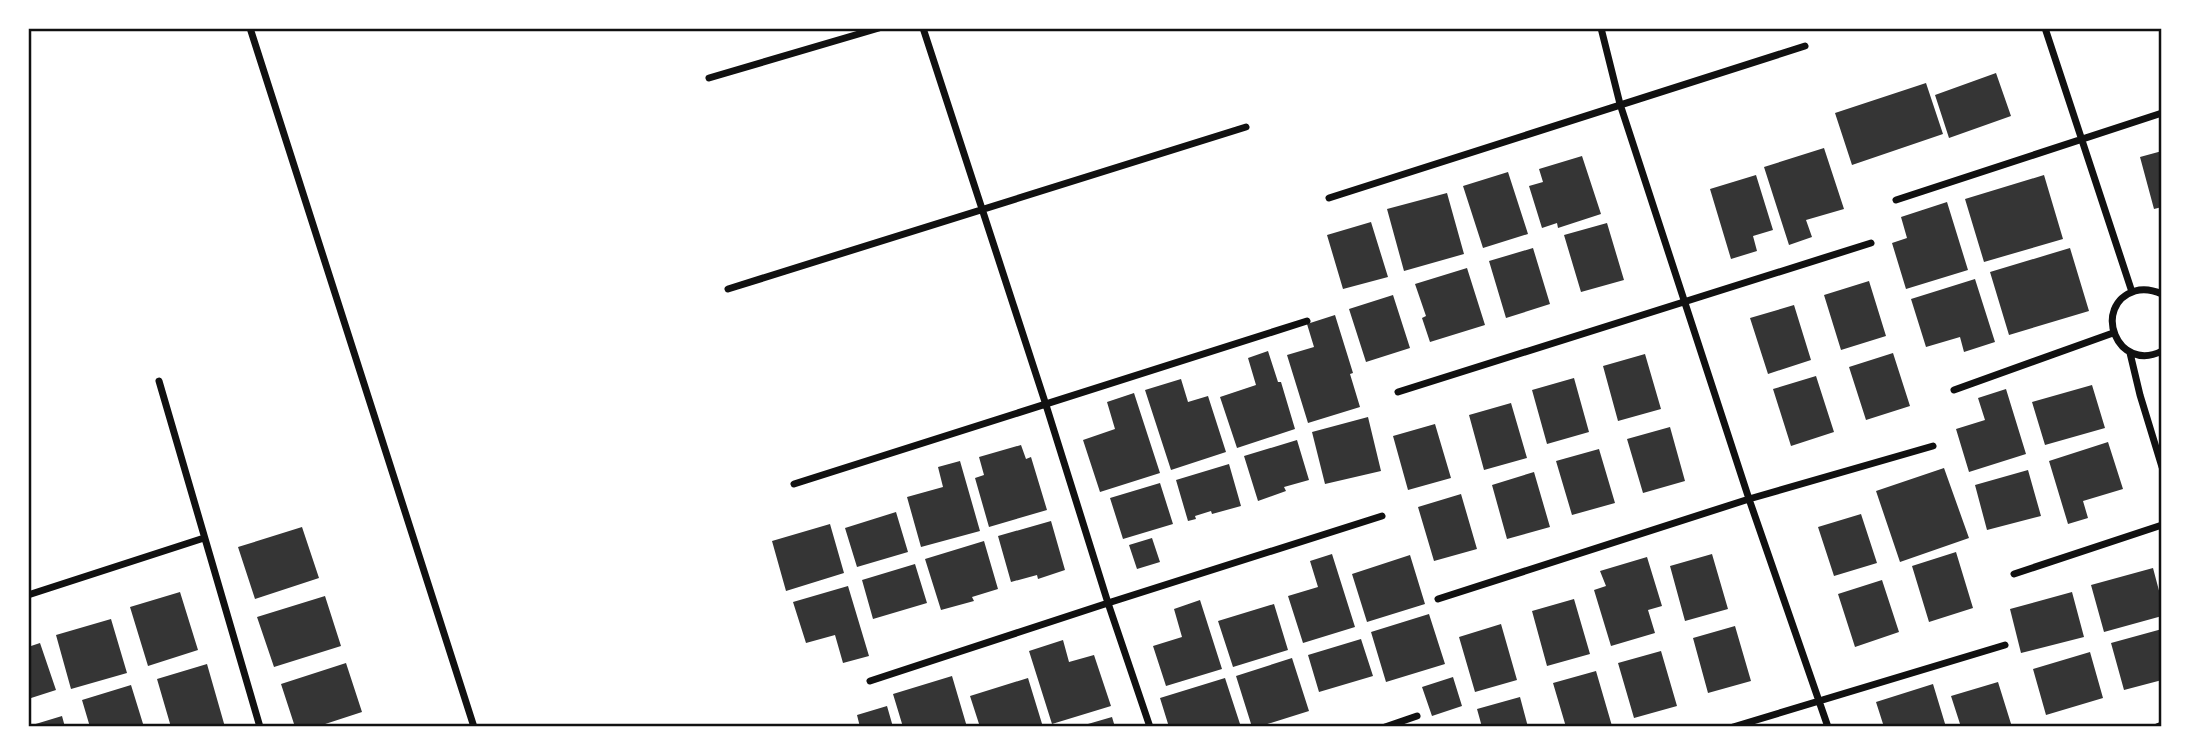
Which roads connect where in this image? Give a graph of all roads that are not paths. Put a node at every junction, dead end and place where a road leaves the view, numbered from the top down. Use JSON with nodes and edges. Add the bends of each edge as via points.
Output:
{"nodes":[{"id":1,"x":250,"y":28,"type":"edge"},
{"id":2,"x":879,"y":28,"type":"edge"},
{"id":3,"x":923,"y":28,"type":"edge"},
{"id":4,"x":1601,"y":28,"type":"edge"},
{"id":5,"x":2045,"y":28,"type":"edge"},
{"id":6,"x":1805,"y":46,"type":"dead end"},
{"id":7,"x":709,"y":78,"type":"dead end"},
{"id":8,"x":1620,"y":104,"type":"junction"},
{"id":9,"x":2162,"y":113,"type":"edge"},
{"id":10,"x":1246,"y":127,"type":"dead end"},
{"id":11,"x":2082,"y":139,"type":"junction"},
{"id":12,"x":1329,"y":198,"type":"dead end"},
{"id":13,"x":1896,"y":200,"type":"dead end"},
{"id":14,"x":982,"y":209,"type":"junction"},
{"id":15,"x":1871,"y":243,"type":"dead end"},
{"id":16,"x":729,"y":289,"type":"dead end"},
{"id":17,"x":2132,"y":292,"type":"junction"},
{"id":18,"x":2162,"y":295,"type":"edge"},
{"id":19,"x":1685,"y":301,"type":"junction"},
{"id":20,"x":1307,"y":321,"type":"dead end"},
{"id":21,"x":2113,"y":334,"type":"junction"},
{"id":22,"x":2162,"y":351,"type":"edge"},
{"id":23,"x":2130,"y":353,"type":"junction"},
{"id":24,"x":159,"y":381,"type":"dead end"},
{"id":25,"x":1954,"y":390,"type":"dead end"},
{"id":26,"x":1398,"y":392,"type":"dead end"},
{"id":27,"x":1046,"y":405,"type":"junction"},
{"id":28,"x":1933,"y":446,"type":"dead end"},
{"id":29,"x":2162,"y":467,"type":"edge"},
{"id":30,"x":794,"y":484,"type":"dead end"},
{"id":31,"x":1749,"y":499,"type":"junction"},
{"id":32,"x":1382,"y":516,"type":"dead end"},
{"id":33,"x":2162,"y":525,"type":"edge"},
{"id":34,"x":204,"y":538,"type":"junction"},
{"id":35,"x":2014,"y":574,"type":"dead end"},
{"id":36,"x":28,"y":595,"type":"edge"},
{"id":37,"x":1438,"y":599,"type":"dead end"},
{"id":38,"x":1108,"y":603,"type":"junction"},
{"id":39,"x":2005,"y":645,"type":"dead end"},
{"id":40,"x":870,"y":681,"type":"dead end"},
{"id":41,"x":1819,"y":700,"type":"junction"},
{"id":42,"x":1417,"y":716,"type":"dead end"},
{"id":43,"x":2162,"y":725,"type":"edge"},
{"id":44,"x":260,"y":727,"type":"edge"},
{"id":45,"x":474,"y":727,"type":"edge"},
{"id":46,"x":1150,"y":727,"type":"edge"},
{"id":47,"x":1385,"y":727,"type":"edge"},
{"id":48,"x":1733,"y":727,"type":"edge"},
{"id":49,"x":1828,"y":727,"type":"edge"},
{"id":50,"x":2157,"y":727,"type":"edge"}],
"edges":[{"from":1,"to":45,"type":"street"},
{"from":2,"to":7,"type":"street"},
{"from":3,"to":14,"type":"street"},
{"from":4,"to":8,"type":"street"},
{"from":5,"to":11,"type":"street"},
{"from":6,"to":8,"type":"street"},
{"from":8,"to":12,"type":"street"},
{"from":8,"to":19,"type":"street"},
{"from":9,"to":11,"type":"street"},
{"from":10,"to":14,"type":"street"},
{"from":11,"to":13,"type":"street"},
{"from":11,"to":17,"type":"street"},
{"from":14,"to":16,"type":"street"},
{"from":14,"to":27,"type":"street"},
{"from":15,"to":19,"type":"street"},
{"from":17,"to":18,"type":"street","via":[[2144,289]]},
{"from":17,"to":21,"type":"street","via":[[2115,310]]},
{"from":19,"to":26,"type":"street"},
{"from":19,"to":31,"type":"street"},
{"from":20,"to":27,"type":"street"},
{"from":21,"to":23,"type":"street"},
{"from":21,"to":25,"type":"street"},
{"from":22,"to":23,"type":"street","via":[[2142,356]]},
{"from":23,"to":29,"type":"street"},
{"from":24,"to":34,"type":"street"},
{"from":27,"to":30,"type":"street"},
{"from":27,"to":38,"type":"street"},
{"from":28,"to":31,"type":"street"},
{"from":31,"to":37,"type":"street"},
{"from":31,"to":41,"type":"street"},
{"from":32,"to":38,"type":"street"},
{"from":33,"to":35,"type":"street"},
{"from":34,"to":36,"type":"street"},
{"from":34,"to":44,"type":"street"},
{"from":38,"to":40,"type":"street"},
{"from":38,"to":46,"type":"street"},
{"from":39,"to":41,"type":"street"},
{"from":41,"to":48,"type":"street"},
{"from":41,"to":49,"type":"street"},
{"from":42,"to":47,"type":"street"},
{"from":43,"to":50,"type":"street"}]}
